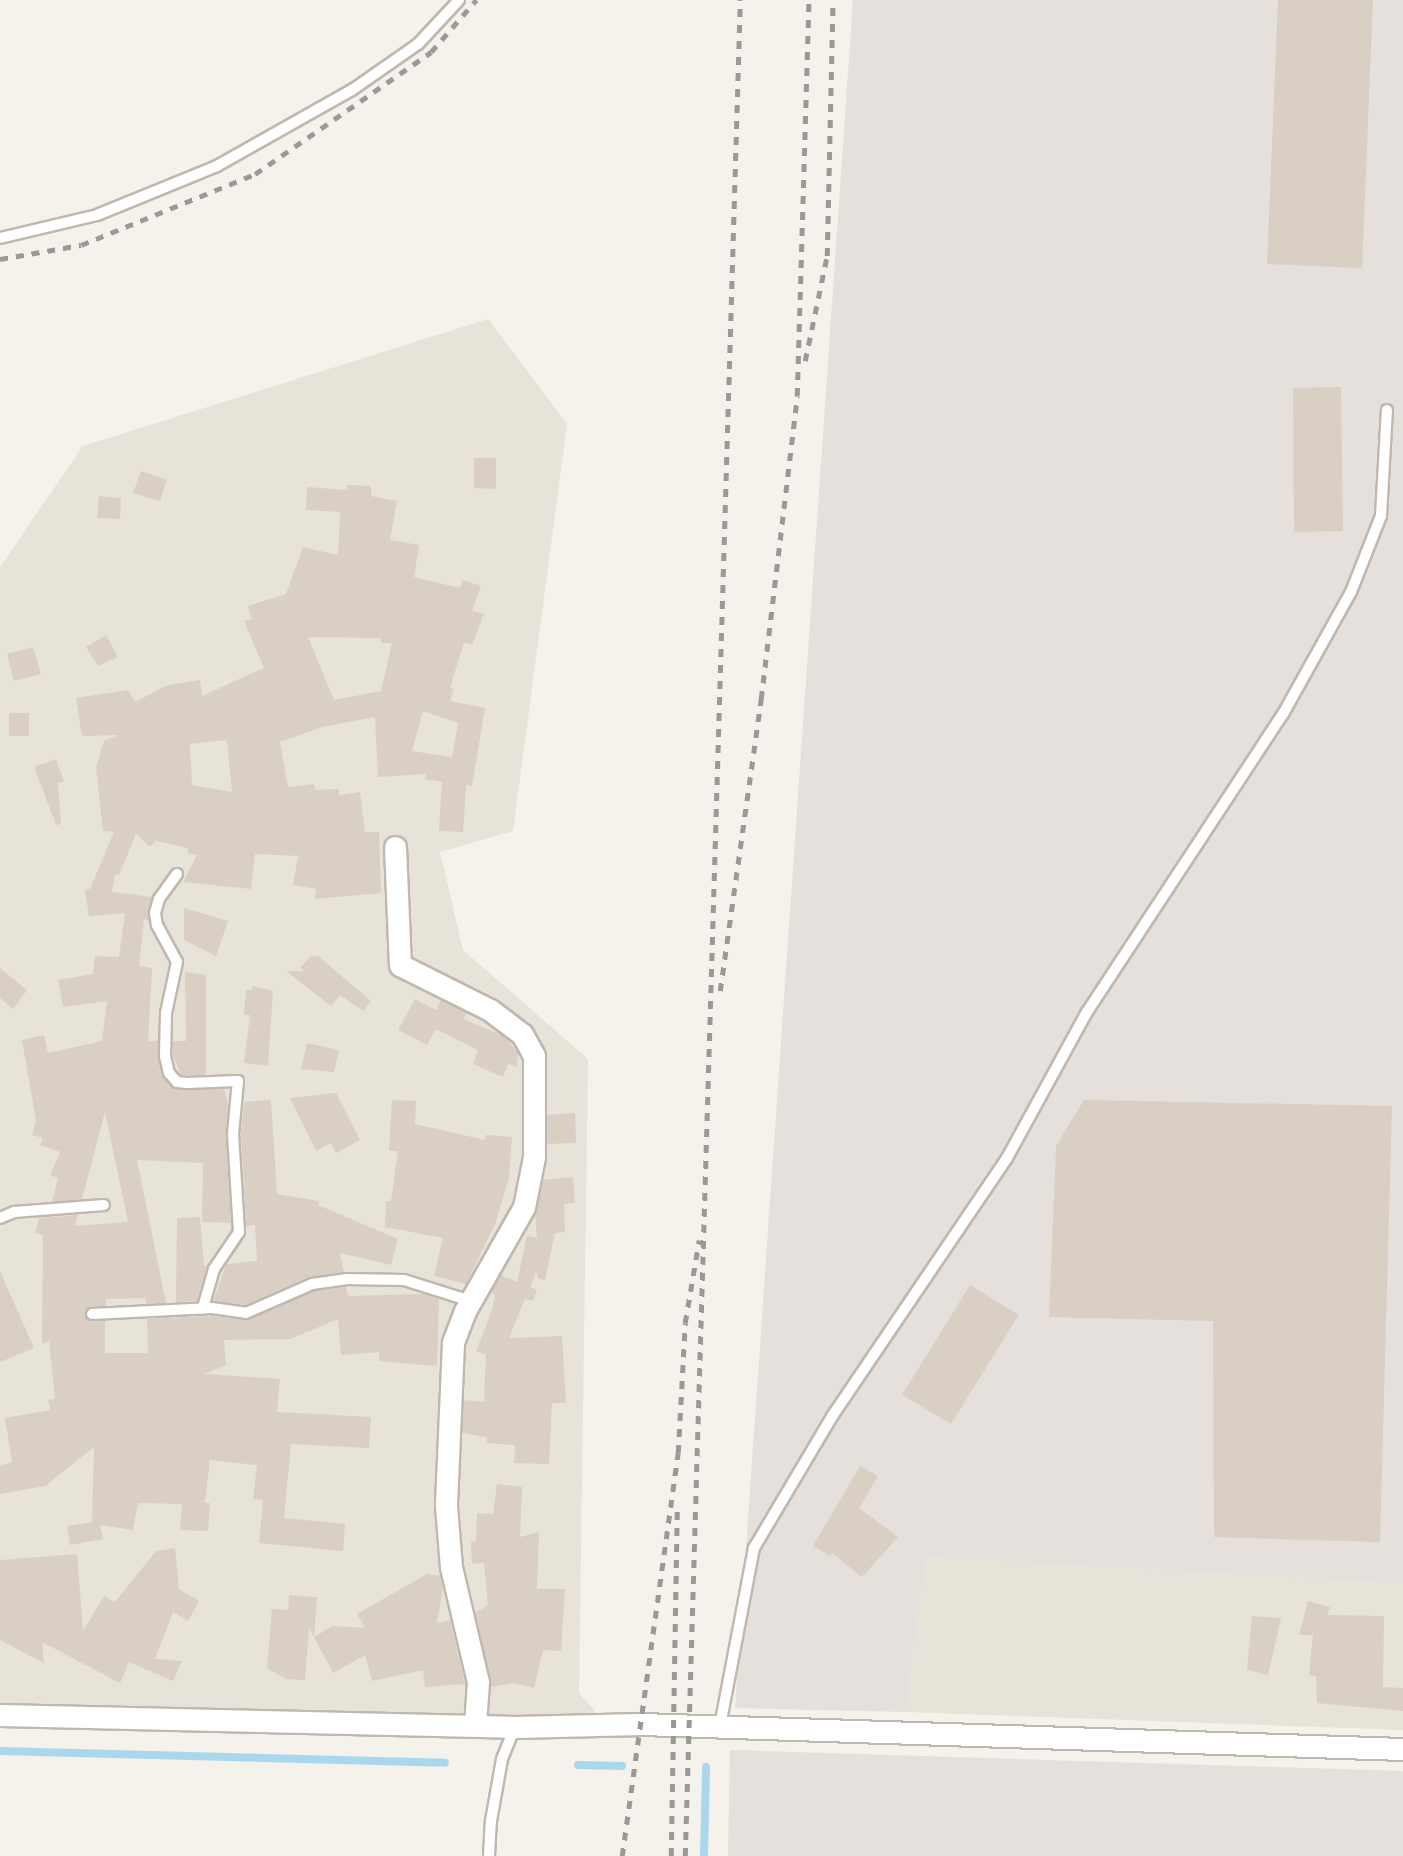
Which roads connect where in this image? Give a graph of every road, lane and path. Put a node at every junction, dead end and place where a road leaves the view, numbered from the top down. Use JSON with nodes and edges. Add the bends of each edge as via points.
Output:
{"nodes":[{"id":1,"x":459,"y":0,"type":"edge"},
{"id":2,"x":0,"y":238,"type":"edge"},
{"id":3,"x":1387,"y":410,"type":"dead end"},
{"id":4,"x":395,"y":847,"type":"dead end"},
{"id":5,"x":177,"y":874,"type":"dead end"},
{"id":6,"x":104,"y":1205,"type":"dead end"},
{"id":7,"x":0,"y":1218,"type":"edge"},
{"id":8,"x":471,"y":1301,"type":"junction"},
{"id":9,"x":203,"y":1308,"type":"junction"},
{"id":10,"x":92,"y":1314,"type":"dead end"},
{"id":11,"x":0,"y":1715,"type":"edge"},
{"id":12,"x":475,"y":1725,"type":"junction"},
{"id":13,"x":720,"y":1726,"type":"junction"},
{"id":14,"x":515,"y":1727,"type":"junction"},
{"id":15,"x":1403,"y":1749,"type":"edge"},
{"id":16,"x":489,"y":1856,"type":"edge"}],
"edges":[{"from":1,"to":2,"type":"lane","via":[[418,44],[352,90],[217,166],[98,215]]},
{"from":3,"to":13,"type":"lane","via":[[1381,516],[1351,592],[1283,714],[1087,1012],[1007,1158],[833,1415],[754,1548]]},
{"from":4,"to":8,"type":"street","via":[[400,966],[490,1010],[522,1034],[534,1056],[534,1157],[524,1207]]},
{"from":5,"to":9,"type":"lane","via":[[155,912],[157,925],[177,962],[166,1013],[165,1056],[169,1073],[177,1082],[238,1081],[233,1134],[239,1232],[214,1269]]},
{"from":6,"to":7,"type":"lane","via":[[14,1212]]},
{"from":8,"to":9,"type":"lane","via":[[404,1280],[346,1279],[312,1284],[246,1313]]},
{"from":8,"to":12,"type":"street","via":[[453,1343],[446,1506],[451,1567],[478,1682]]},
{"from":9,"to":10,"type":"lane"},
{"from":11,"to":12,"type":"street"},
{"from":12,"to":14,"type":"street"},
{"from":13,"to":14,"type":"street"},
{"from":13,"to":15,"type":"street"},
{"from":14,"to":16,"type":"lane","via":[[502,1759]]}]}
